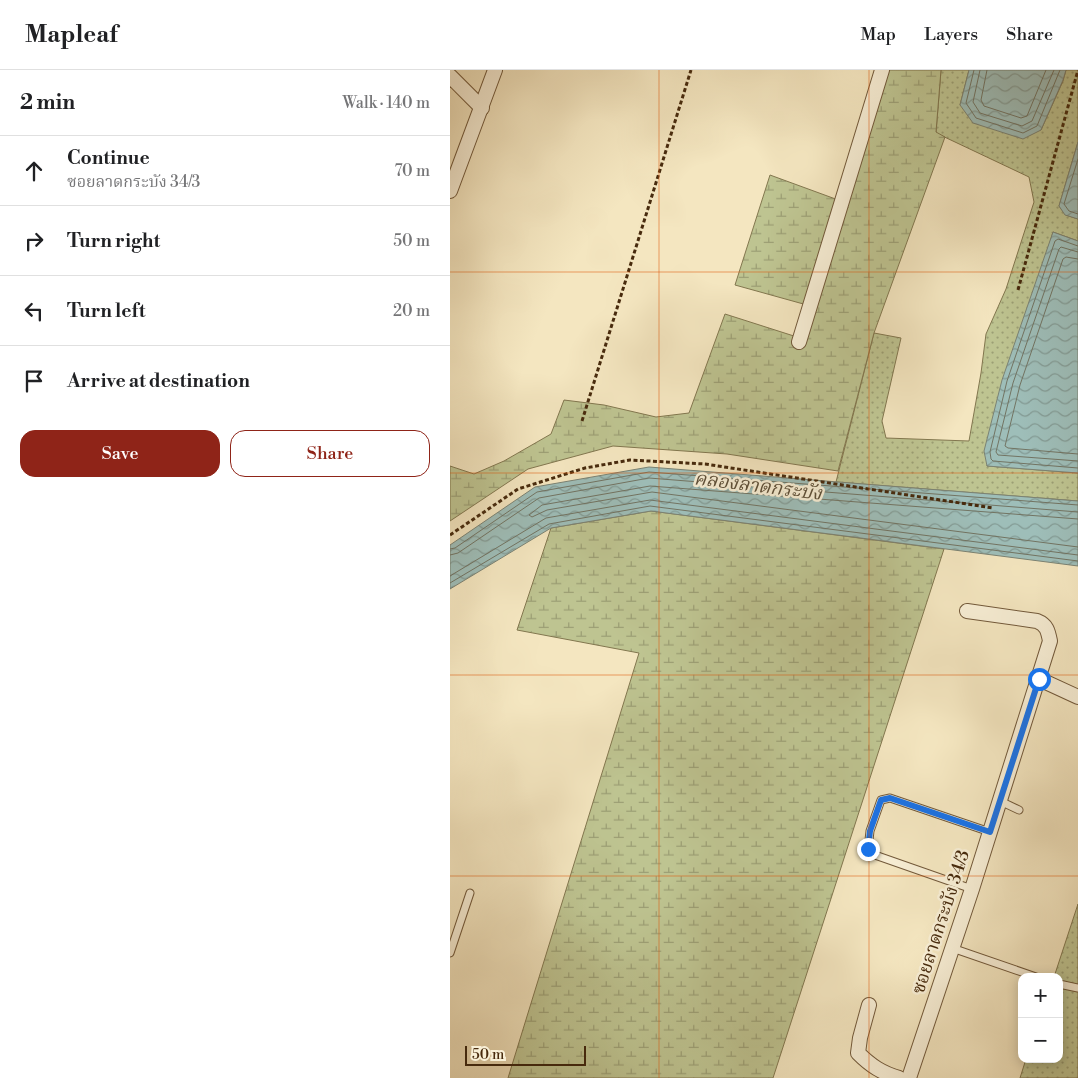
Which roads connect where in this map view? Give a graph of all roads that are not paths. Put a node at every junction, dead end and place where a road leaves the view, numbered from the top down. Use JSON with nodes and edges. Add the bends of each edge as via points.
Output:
{"nodes":[{"id":1,"x":495,"y":70,"type":"edge"},
{"id":2,"x":882,"y":70,"type":"edge"},
{"id":3,"x":450,"y":76,"type":"edge"},
{"id":4,"x":482,"y":108,"type":"junction"},
{"id":5,"x":450,"y":191,"type":"edge"},
{"id":6,"x":799,"y":342,"type":"dead end"},
{"id":7,"x":967,"y":611,"type":"dead end"},
{"id":8,"x":1039,"y":679,"type":"junction"},
{"id":9,"x":1078,"y":697,"type":"edge"},
{"id":10,"x":1000,"y":801,"type":"junction"},
{"id":11,"x":1019,"y":810,"type":"dead end"},
{"id":12,"x":990,"y":832,"type":"junction"},
{"id":13,"x":972,"y":889,"type":"junction"},
{"id":14,"x":470,"y":893,"type":"dead end"},
{"id":15,"x":952,"y":948,"type":"junction"},
{"id":16,"x":450,"y":953,"type":"edge"},
{"id":17,"x":1024,"y":973,"type":"edge"},
{"id":18,"x":1063,"y":985,"type":"edge"},
{"id":19,"x":1078,"y":988,"type":"edge"},
{"id":20,"x":869,"y":1005,"type":"dead end"},
{"id":21,"x":900,"y":1078,"type":"edge"},
{"id":22,"x":909,"y":1078,"type":"edge"}],
"edges":[{"from":1,"to":4,"type":"street"},
{"from":2,"to":6,"type":"street"},
{"from":3,"to":4,"type":"street"},
{"from":4,"to":5,"type":"street"},
{"from":7,"to":8,"type":"street","name":"ซอยลาดกระบัง 34/3","via":[[1037,621],[1046,626],[1050,641]]},
{"from":8,"to":9,"type":"street"},
{"from":8,"to":10,"type":"street","name":"ซอยลาดกระบัง 34/3"},
{"from":10,"to":11,"type":"lane"},
{"from":10,"to":12,"type":"street","name":"ซอยลาดกระบัง 34/3"},
{"from":12,"to":13,"type":"street","name":"ซอยลาดกระบัง 34/3"},
{"from":12,"to":13,"type":"lane","via":[[890,798],[881,800],[870,831],[868,849],[872,854]]},
{"from":13,"to":15,"type":"street","name":"ซอยลาดกระบัง 34/3"},
{"from":14,"to":16,"type":"lane"},
{"from":15,"to":17,"type":"lane"},
{"from":15,"to":22,"type":"street","name":"ซอยลาดกระบัง 34/3"},
{"from":18,"to":19,"type":"lane"},
{"from":20,"to":21,"type":"street","via":[[858,1053],[881,1072]]}]}
